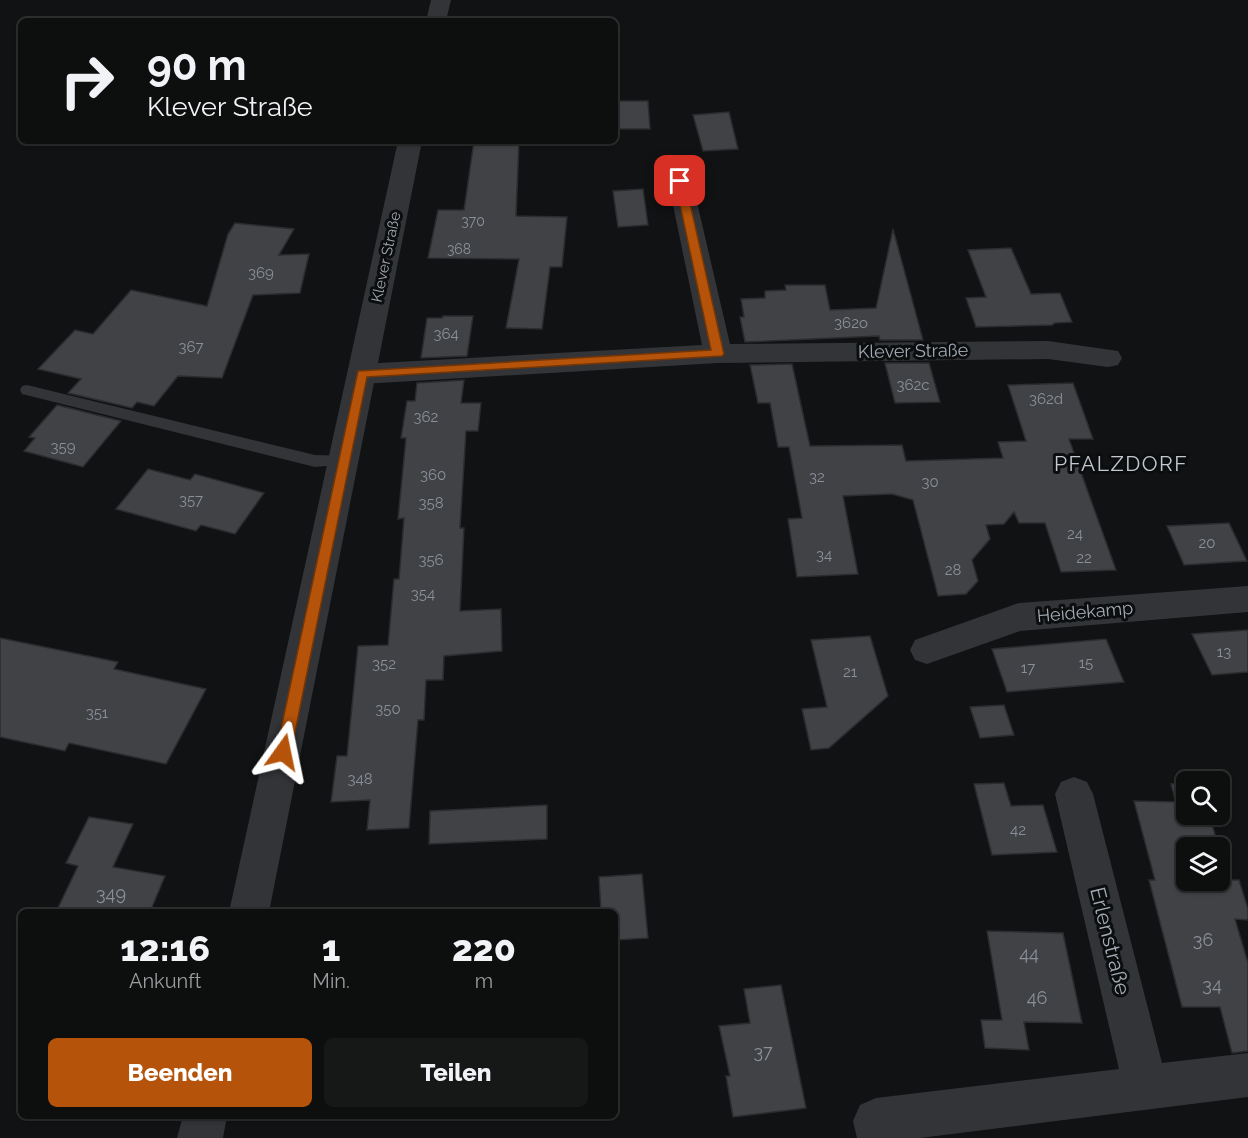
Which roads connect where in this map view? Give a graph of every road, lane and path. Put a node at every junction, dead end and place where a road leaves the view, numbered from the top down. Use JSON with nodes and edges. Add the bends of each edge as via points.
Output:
{"nodes":[{"id":1,"x":441,"y":0,"type":"edge"},
{"id":2,"x":437,"y":18,"type":"edge"},
{"id":3,"x":409,"y":144,"type":"edge"},
{"id":4,"x":680,"y":181,"type":"dead end"},
{"id":5,"x":718,"y":354,"type":"junction"},
{"id":6,"x":1108,"y":358,"type":"dead end"},
{"id":7,"x":362,"y":374,"type":"junction"},
{"id":8,"x":27,"y":390,"type":"dead end"},
{"id":9,"x":344,"y":460,"type":"junction"},
{"id":10,"x":1248,"y":599,"type":"edge"},
{"id":11,"x":927,"y":650,"type":"dead end"},
{"id":12,"x":1074,"y":794,"type":"dead end"},
{"id":13,"x":250,"y":909,"type":"edge"},
{"id":14,"x":1248,"y":1075,"type":"edge"},
{"id":15,"x":1146,"y":1088,"type":"junction"},
{"id":16,"x":204,"y":1119,"type":"edge"},
{"id":17,"x":878,"y":1130,"type":"edge"},
{"id":18,"x":200,"y":1138,"type":"edge"}],
"edges":[{"from":1,"to":2,"type":"street"},
{"from":3,"to":7,"type":"street","name":"Klever Straße"},
{"from":4,"to":5,"type":"street"},
{"from":5,"to":6,"type":"street","name":"Klever Straße","via":[[1048,350]]},
{"from":5,"to":7,"type":"street","name":"Klever Straße"},
{"from":7,"to":9,"type":"street","name":"Klever Straße"},
{"from":8,"to":9,"type":"lane","via":[[315,461]]},
{"from":9,"to":13,"type":"street","name":"Klever Straße"},
{"from":10,"to":11,"type":"street","name":"Heidekamp","via":[[1018,617]]},
{"from":12,"to":15,"type":"street","name":"Erlenstraße"},
{"from":14,"to":15,"type":"street"},
{"from":15,"to":17,"type":"street"},
{"from":16,"to":18,"type":"street"}]}
